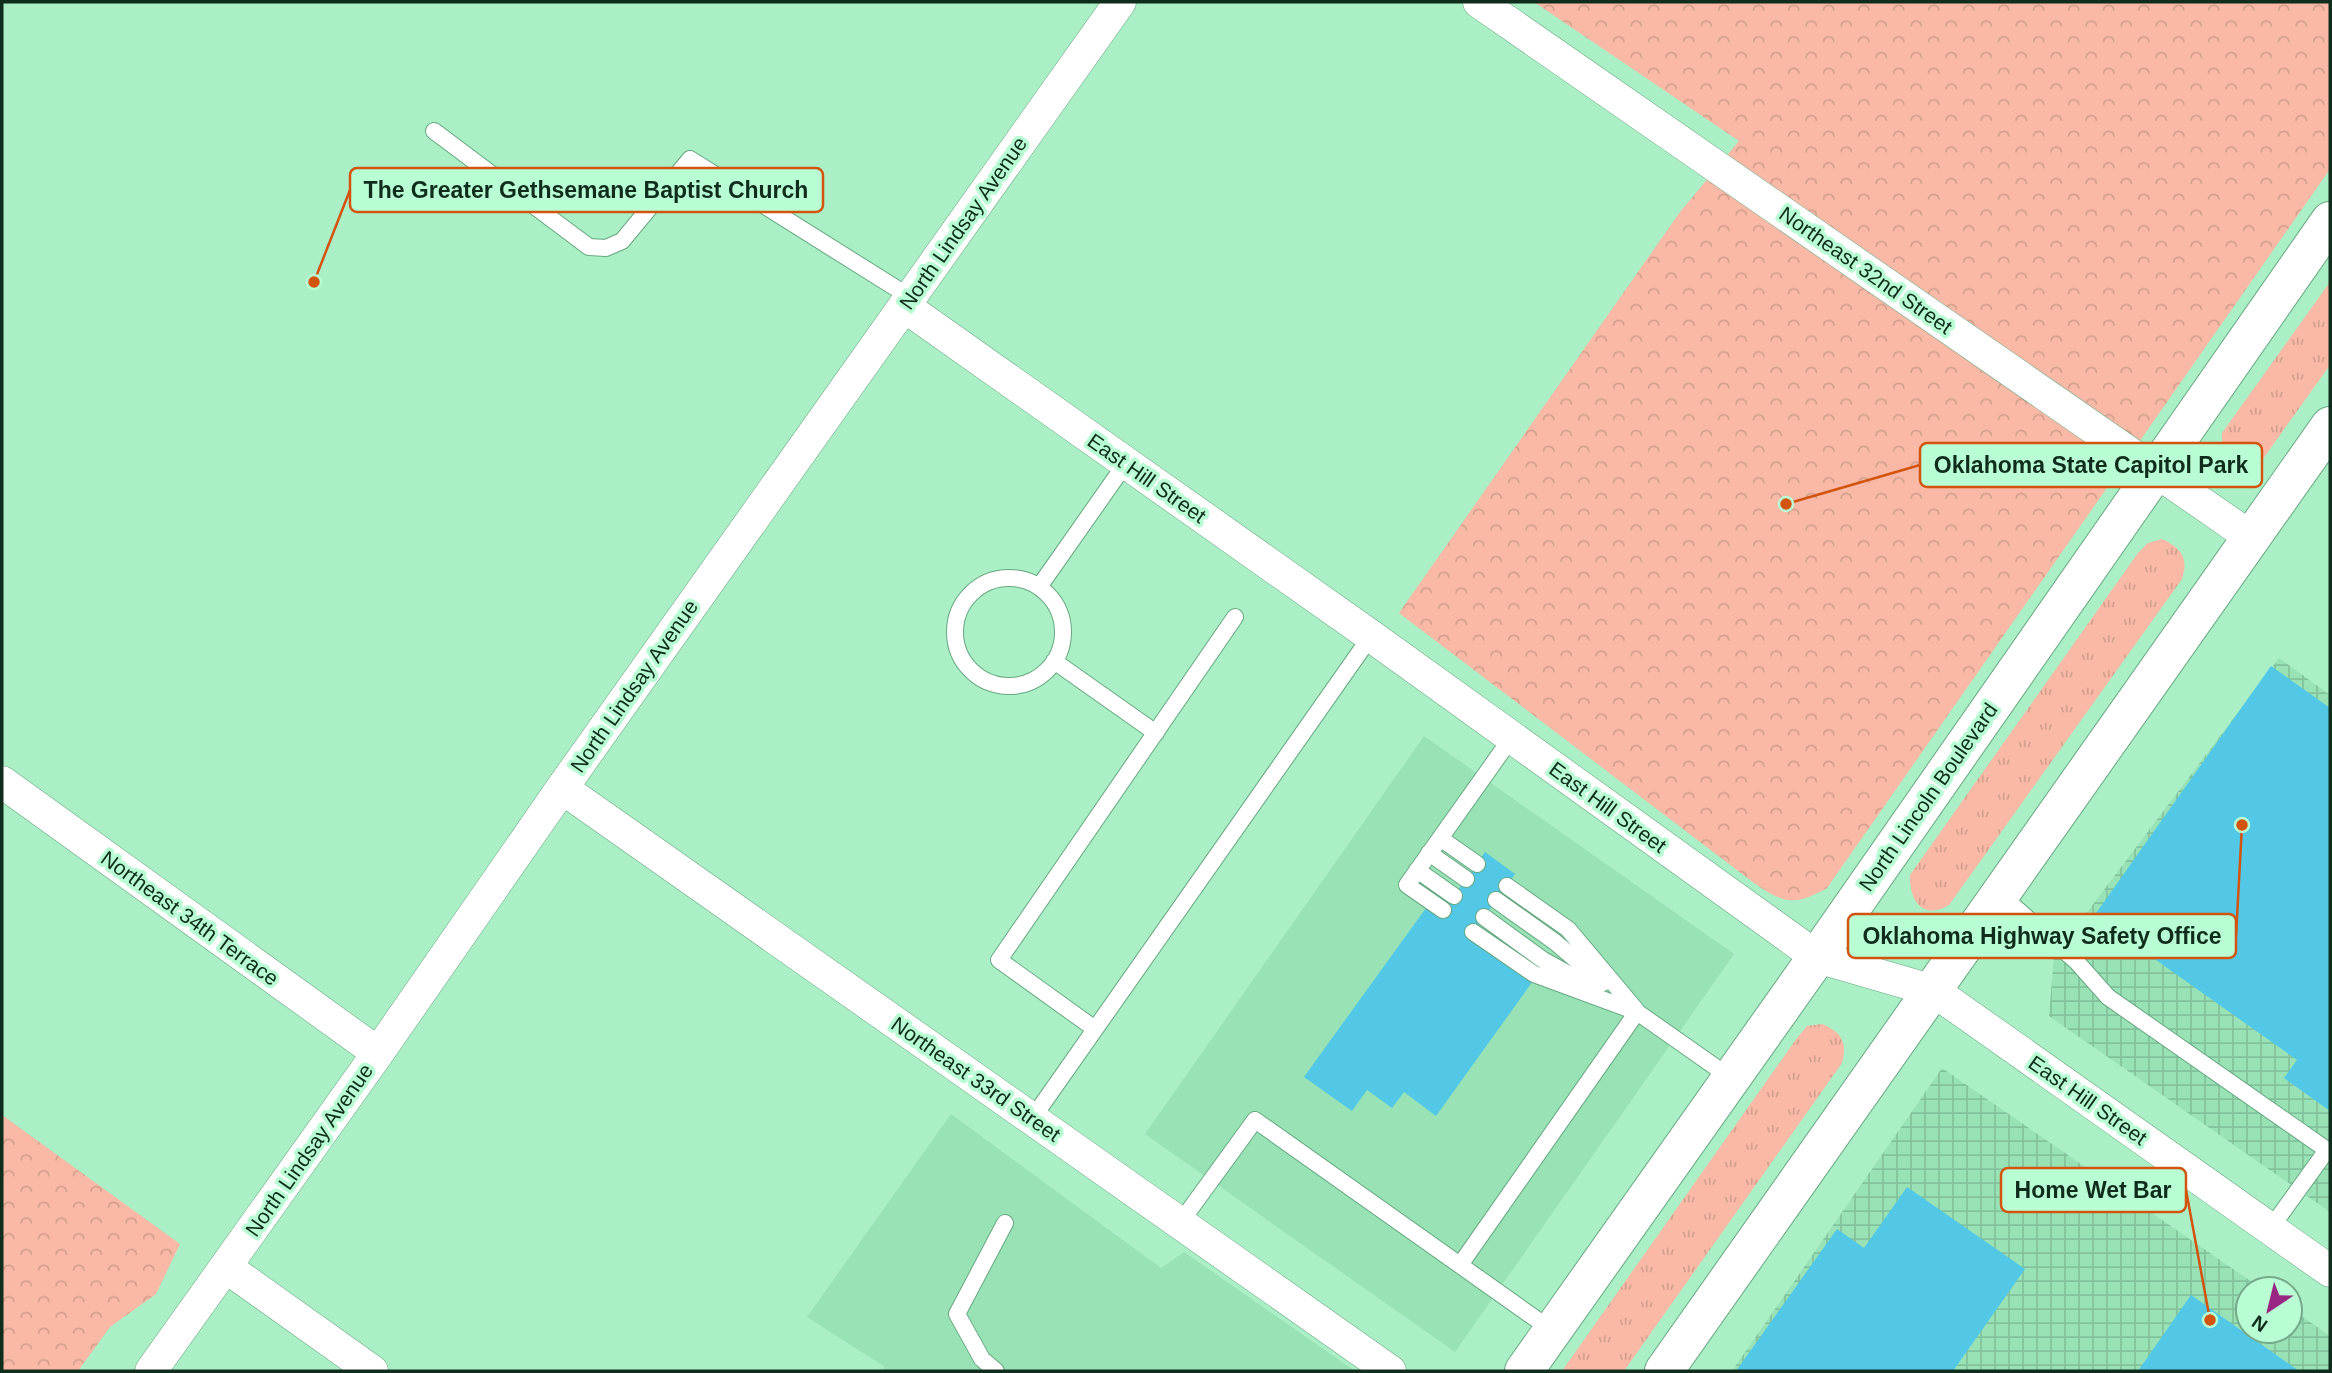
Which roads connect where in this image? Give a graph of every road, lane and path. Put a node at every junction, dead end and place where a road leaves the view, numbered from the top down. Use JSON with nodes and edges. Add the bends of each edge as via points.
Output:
{"nodes":[{"id":1,"x":1120,"y":2,"type":"edge"},
{"id":2,"x":1479,"y":2,"type":"edge"},
{"id":3,"x":434,"y":131,"type":"dead end"},
{"id":4,"x":2330,"y":222,"type":"edge"},
{"id":5,"x":907,"y":302,"type":"junction"},
{"id":6,"x":2330,"y":426,"type":"edge"},
{"id":7,"x":1126,"y":463,"type":"junction"},
{"id":8,"x":2156,"y":471,"type":"junction"},
{"id":9,"x":2252,"y":538,"type":"junction"},
{"id":10,"x":1039,"y":587,"type":"junction"},
{"id":11,"x":1235,"y":617,"type":"dead end"},
{"id":12,"x":1371,"y":636,"type":"junction"},
{"id":13,"x":1054,"y":661,"type":"junction"},
{"id":14,"x":1156,"y":733,"type":"junction"},
{"id":15,"x":1512,"y":737,"type":"junction"},
{"id":16,"x":2,"y":782,"type":"edge"},
{"id":17,"x":562,"y":788,"type":"junction"},
{"id":18,"x":1440,"y":838,"type":"junction"},
{"id":19,"x":1429,"y":853,"type":"junction"},
{"id":20,"x":1477,"y":864,"type":"dead end"},
{"id":21,"x":1417,"y":870,"type":"junction"},
{"id":22,"x":1466,"y":879,"type":"dead end"},
{"id":23,"x":1507,"y":886,"type":"dead end"},
{"id":24,"x":2001,"y":895,"type":"junction"},
{"id":25,"x":1454,"y":896,"type":"dead end"},
{"id":26,"x":1496,"y":900,"type":"dead end"},
{"id":27,"x":1443,"y":910,"type":"dead end"},
{"id":28,"x":1484,"y":918,"type":"dead end"},
{"id":29,"x":1473,"y":932,"type":"dead end"},
{"id":30,"x":1817,"y":957,"type":"junction"},
{"id":31,"x":1934,"y":991,"type":"junction"},
{"id":32,"x":1637,"y":1012,"type":"junction"},
{"id":33,"x":1095,"y":1029,"type":"junction"},
{"id":34,"x":379,"y":1053,"type":"junction"},
{"id":35,"x":1731,"y":1078,"type":"junction"},
{"id":36,"x":1032,"y":1119,"type":"junction"},
{"id":37,"x":1005,"y":1223,"type":"dead end"},
{"id":38,"x":1180,"y":1223,"type":"junction"},
{"id":39,"x":2270,"y":1229,"type":"junction"},
{"id":40,"x":1460,"y":1265,"type":"junction"},
{"id":41,"x":226,"y":1267,"type":"junction"},
{"id":42,"x":2330,"y":1271,"type":"edge"},
{"id":43,"x":1553,"y":1331,"type":"junction"},
{"id":44,"x":150,"y":1371,"type":"edge"},
{"id":45,"x":372,"y":1371,"type":"edge"},
{"id":46,"x":996,"y":1371,"type":"edge"},
{"id":47,"x":1390,"y":1371,"type":"edge"},
{"id":48,"x":1524,"y":1371,"type":"edge"},
{"id":49,"x":1664,"y":1371,"type":"edge"}],
"edges":[{"from":1,"to":5,"type":"street","name":"North Lindsay Avenue"},
{"from":2,"to":8,"type":"street","name":"Northeast 32nd Street"},
{"from":3,"to":5,"type":"lane","via":[[589,247],[606,248],[622,241],[690,159]]},
{"from":4,"to":8,"type":"main road","name":"North Lincoln Boulevard"},
{"from":5,"to":7,"type":"street","name":"East Hill Street"},
{"from":5,"to":17,"type":"street","name":"North Lindsay Avenue"},
{"from":6,"to":9,"type":"main road"},
{"from":7,"to":10,"type":"lane"},
{"from":7,"to":12,"type":"street","name":"East Hill Street"},
{"from":8,"to":9,"type":"street","name":"Northeast 32nd Street"},
{"from":8,"to":30,"type":"main road","name":"North Lincoln Boulevard"},
{"from":9,"to":24,"type":"main road"},
{"from":10,"to":13,"type":"lane","via":[[1054,601],[1061,617],[1064,634]]},
{"from":10,"to":13,"type":"lane","via":[[1011,577],[978,586],[957,613],[956,647],[975,675],[1007,686],[1040,678]]},
{"from":11,"to":14,"type":"lane"},
{"from":12,"to":15,"type":"street","name":"East Hill Street"},
{"from":12,"to":33,"type":"lane"},
{"from":13,"to":14,"type":"lane"},
{"from":14,"to":33,"type":"lane","via":[[999,960]]},
{"from":15,"to":18,"type":"lane"},
{"from":15,"to":30,"type":"street","name":"East Hill Street"},
{"from":16,"to":34,"type":"street","name":"Northeast 34th Terrace"},
{"from":17,"to":34,"type":"street","name":"North Lindsay Avenue"},
{"from":17,"to":36,"type":"street","name":"Northeast 33rd Street"},
{"from":18,"to":19,"type":"lane"},
{"from":18,"to":20,"type":"lane"},
{"from":19,"to":21,"type":"lane"},
{"from":19,"to":22,"type":"lane"},
{"from":21,"to":25,"type":"lane"},
{"from":21,"to":27,"type":"lane","via":[[1406,885]]},
{"from":23,"to":32,"type":"lane","via":[[1568,929]]},
{"from":24,"to":31,"type":"main road"},
{"from":24,"to":39,"type":"lane","via":[[2076,961],[2108,997],[2327,1150]]},
{"from":26,"to":32,"type":"lane","via":[[1555,942]]},
{"from":28,"to":32,"type":"lane","via":[[1543,960]]},
{"from":29,"to":32,"type":"lane","via":[[1534,974]]},
{"from":30,"to":31,"type":"street","name":"East Hill Street"},
{"from":30,"to":35,"type":"main road","name":"North Lincoln Boulevard"},
{"from":31,"to":39,"type":"street","name":"East Hill Street"},
{"from":31,"to":49,"type":"main road"},
{"from":32,"to":35,"type":"lane"},
{"from":32,"to":40,"type":"lane"},
{"from":33,"to":36,"type":"lane"},
{"from":34,"to":41,"type":"street","name":"North Lindsay Avenue"},
{"from":35,"to":43,"type":"main road","name":"North Lincoln Boulevard"},
{"from":36,"to":38,"type":"street","name":"Northeast 33rd Street"},
{"from":37,"to":46,"type":"lane","via":[[957,1314],[982,1359]]},
{"from":38,"to":40,"type":"lane","via":[[1255,1120]]},
{"from":38,"to":47,"type":"street","name":"Northeast 33rd Street"},
{"from":39,"to":42,"type":"street","name":"East Hill Street"},
{"from":40,"to":43,"type":"lane"},
{"from":41,"to":44,"type":"street","name":"North Lindsay Avenue"},
{"from":41,"to":45,"type":"street"},
{"from":43,"to":48,"type":"main road","name":"North Lincoln Boulevard"}]}
